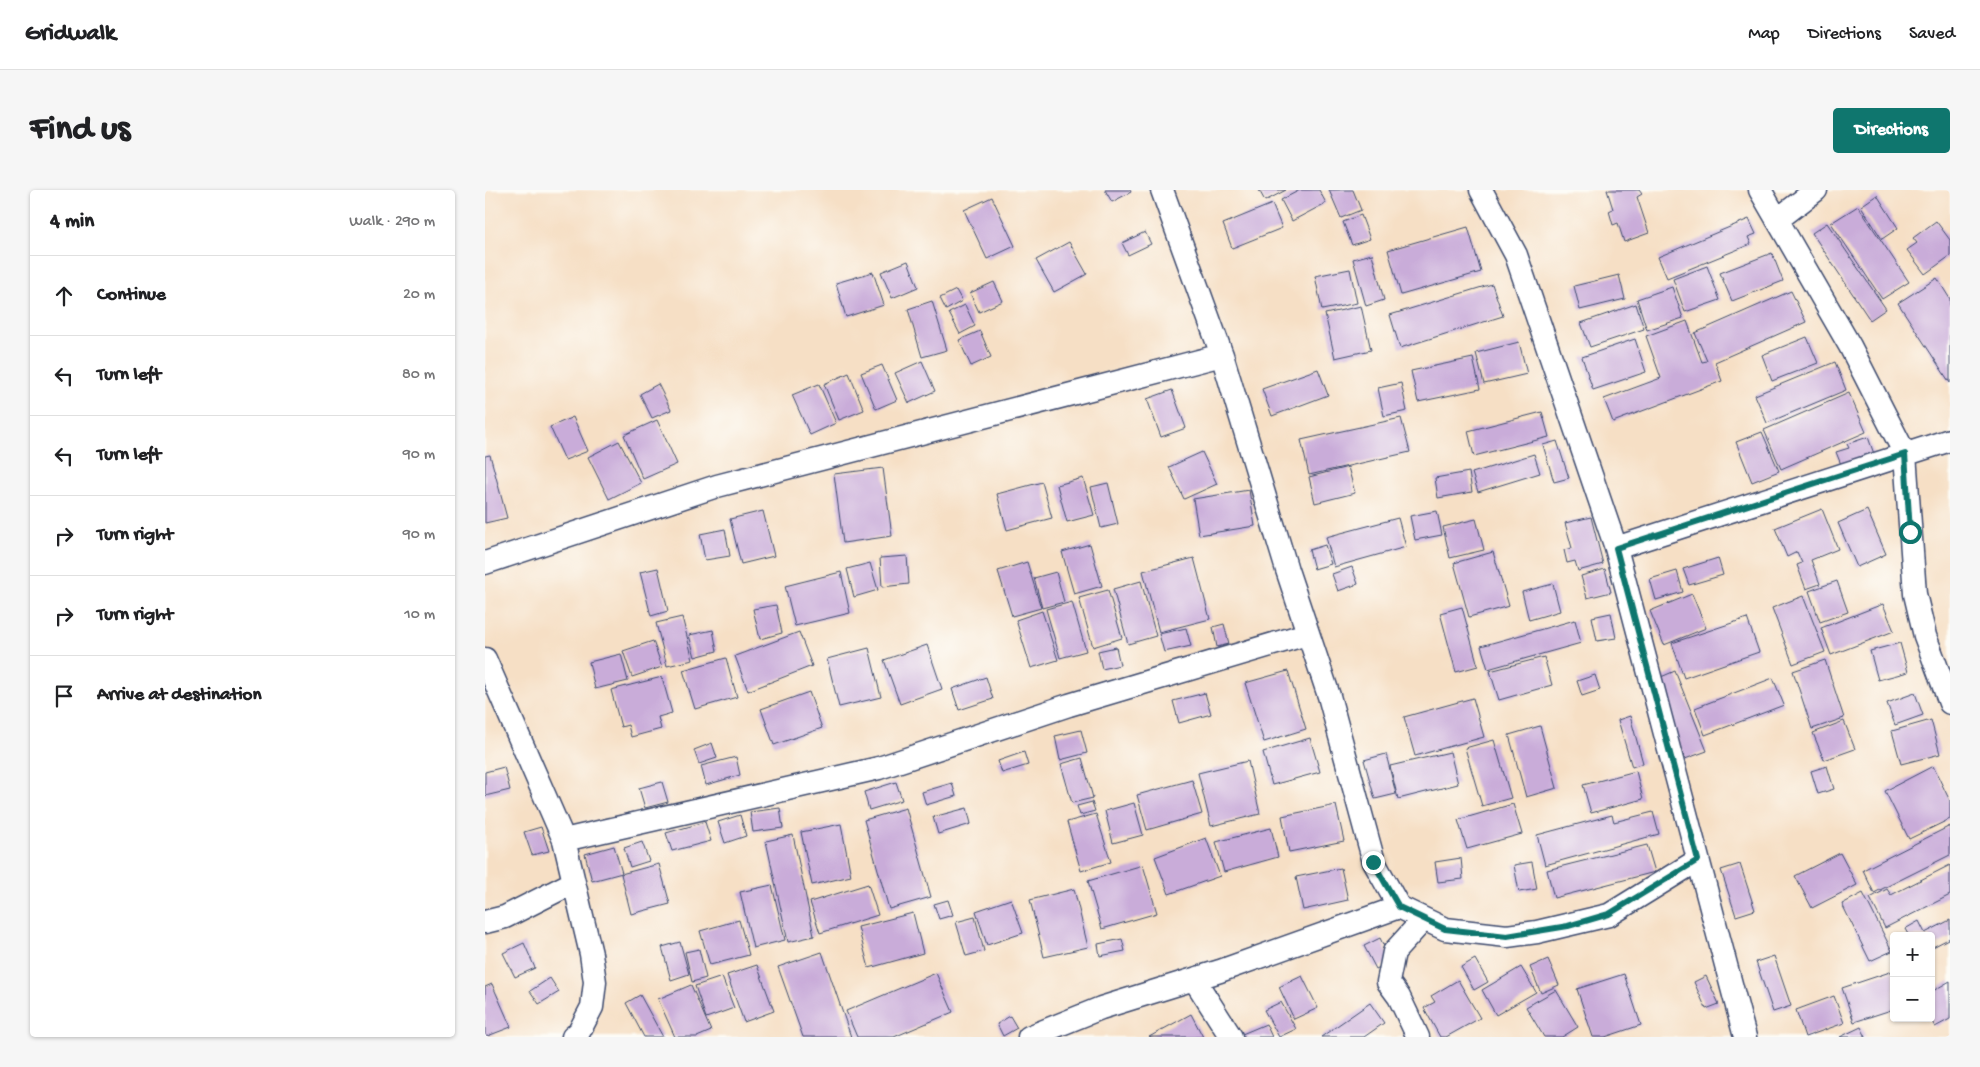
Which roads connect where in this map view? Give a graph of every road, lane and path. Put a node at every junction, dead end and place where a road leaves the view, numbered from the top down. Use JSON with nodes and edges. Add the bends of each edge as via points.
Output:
{"nodes":[{"id":1,"x":1162,"y":190,"type":"edge"},
{"id":2,"x":1481,"y":190,"type":"edge"},
{"id":3,"x":1760,"y":190,"type":"edge"},
{"id":4,"x":1816,"y":190,"type":"edge"},
{"id":5,"x":1777,"y":220,"type":"junction"},
{"id":6,"x":1222,"y":355,"type":"junction"},
{"id":7,"x":1950,"y":440,"type":"edge"},
{"id":8,"x":1905,"y":454,"type":"junction"},
{"id":9,"x":1616,"y":548,"type":"junction"},
{"id":10,"x":485,"y":563,"type":"edge"},
{"id":11,"x":1307,"y":634,"type":"junction"},
{"id":12,"x":485,"y":659,"type":"edge"},
{"id":13,"x":1950,"y":703,"type":"edge"},
{"id":14,"x":564,"y":840,"type":"junction"},
{"id":15,"x":1698,"y":860,"type":"junction"},
{"id":16,"x":574,"y":882,"type":"junction"},
{"id":17,"x":1399,"y":907,"type":"junction"},
{"id":18,"x":1424,"y":919,"type":"junction"},
{"id":19,"x":485,"y":922,"type":"edge"},
{"id":20,"x":1194,"y":979,"type":"junction"},
{"id":21,"x":573,"y":1037,"type":"edge"},
{"id":22,"x":1029,"y":1037,"type":"edge"},
{"id":23,"x":1231,"y":1037,"type":"edge"},
{"id":24,"x":1419,"y":1037,"type":"edge"},
{"id":25,"x":1745,"y":1037,"type":"edge"}],
"edges":[{"from":1,"to":6,"type":"street"},
{"from":2,"to":9,"type":"street","via":[[1516,254]]},
{"from":3,"to":5,"type":"street"},
{"from":4,"to":5,"type":"street"},
{"from":5,"to":8,"type":"street","via":[[1850,346]]},
{"from":6,"to":10,"type":"street","via":[[717,486]]},
{"from":6,"to":11,"type":"street"},
{"from":7,"to":8,"type":"street"},
{"from":8,"to":9,"type":"street"},
{"from":8,"to":13,"type":"street","via":[[1915,594],[1925,636]]},
{"from":9,"to":15,"type":"street"},
{"from":11,"to":14,"type":"street","via":[[1069,705],[879,768]]},
{"from":11,"to":17,"type":"street","via":[[1329,696],[1373,862]]},
{"from":12,"to":14,"type":"street"},
{"from":14,"to":16,"type":"street"},
{"from":15,"to":18,"type":"street","via":[[1609,914],[1568,926],[1507,936],[1445,929]]},
{"from":15,"to":25,"type":"street"},
{"from":16,"to":19,"type":"street","via":[[505,917]]},
{"from":16,"to":21,"type":"street","via":[[595,982],[592,1007]]},
{"from":17,"to":18,"type":"street"},
{"from":17,"to":20,"type":"street"},
{"from":18,"to":24,"type":"street","via":[[1394,952],[1388,982]]},
{"from":20,"to":22,"type":"street","via":[[1101,1008]]},
{"from":20,"to":23,"type":"street"}]}
